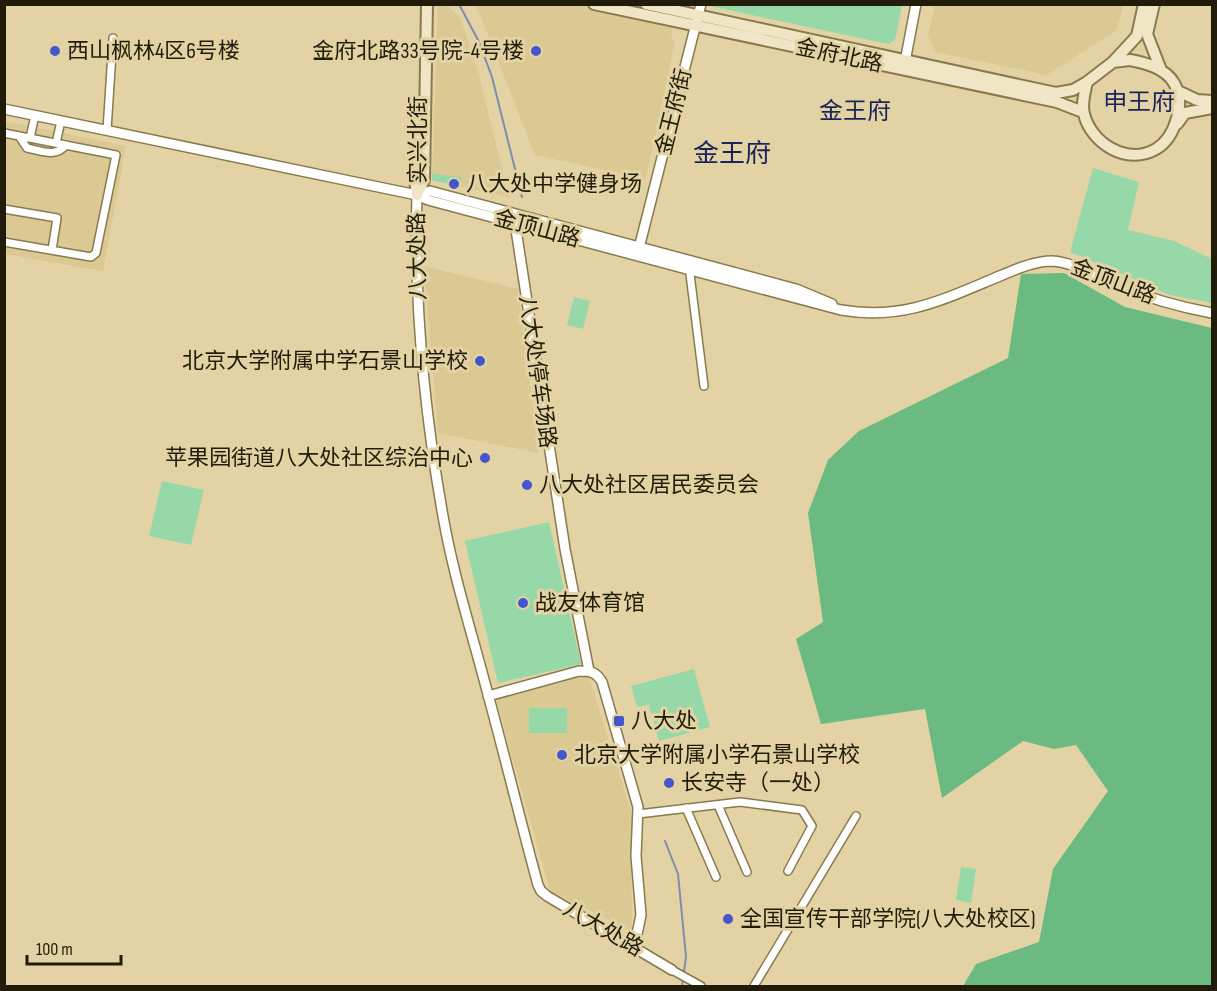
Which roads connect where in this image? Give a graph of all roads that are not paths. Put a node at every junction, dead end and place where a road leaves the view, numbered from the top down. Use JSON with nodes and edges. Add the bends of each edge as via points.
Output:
{"nodes":[{"id":1,"x":419,"y":4,"type":"edge"},
{"id":2,"x":427,"y":4,"type":"edge"},
{"id":3,"x":594,"y":4,"type":"edge"},
{"id":4,"x":645,"y":4,"type":"edge"},
{"id":5,"x":701,"y":4,"type":"edge"},
{"id":6,"x":916,"y":4,"type":"edge"},
{"id":7,"x":1144,"y":4,"type":"edge"},
{"id":8,"x":1154,"y":4,"type":"edge"},
{"id":9,"x":698,"y":21,"type":"junction"},
{"id":10,"x":112,"y":38,"type":"dead end"},
{"id":11,"x":1113,"y":62,"type":"junction"},
{"id":12,"x":904,"y":65,"type":"junction"},
{"id":13,"x":1161,"y":70,"type":"junction"},
{"id":14,"x":1088,"y":82,"type":"junction"},
{"id":15,"x":1176,"y":90,"type":"junction"},
{"id":16,"x":1212,"y":101,"type":"edge"},
{"id":17,"x":1212,"y":108,"type":"edge"},
{"id":18,"x":4,"y":109,"type":"edge"},
{"id":19,"x":1083,"y":112,"type":"junction"},
{"id":20,"x":35,"y":115,"type":"junction"},
{"id":21,"x":61,"y":121,"type":"junction"},
{"id":22,"x":1176,"y":124,"type":"junction"},
{"id":23,"x":107,"y":130,"type":"junction"},
{"id":24,"x":4,"y":133,"type":"edge"},
{"id":25,"x":19,"y":136,"type":"junction"},
{"id":26,"x":30,"y":138,"type":"junction"},
{"id":27,"x":56,"y":143,"type":"junction"},
{"id":28,"x":66,"y":145,"type":"junction"},
{"id":29,"x":417,"y":195,"type":"junction"},
{"id":30,"x":4,"y":208,"type":"edge"},
{"id":31,"x":515,"y":218,"type":"junction"},
{"id":32,"x":4,"y":242,"type":"edge"},
{"id":33,"x":52,"y":250,"type":"junction"},
{"id":34,"x":638,"y":251,"type":"junction"},
{"id":35,"x":689,"y":265,"type":"junction"},
{"id":36,"x":1212,"y":313,"type":"edge"},
{"id":37,"x":704,"y":386,"type":"dead end"},
{"id":38,"x":590,"y":671,"type":"junction"},
{"id":39,"x":488,"y":696,"type":"junction"},
{"id":40,"x":718,"y":805,"type":"junction"},
{"id":41,"x":686,"y":808,"type":"junction"},
{"id":42,"x":638,"y":814,"type":"junction"},
{"id":43,"x":856,"y":816,"type":"dead end"},
{"id":44,"x":788,"y":871,"type":"dead end"},
{"id":45,"x":747,"y":872,"type":"dead end"},
{"id":46,"x":716,"y":877,"type":"dead end"},
{"id":47,"x":632,"y":944,"type":"junction"},
{"id":48,"x":672,"y":970,"type":"joint"},
{"id":49,"x":701,"y":987,"type":"edge"},
{"id":50,"x":754,"y":987,"type":"edge"}],
"edges":[{"from":1,"to":29,"type":"main road","name":"实兴北街"},
{"from":2,"to":29,"type":"main road","name":"实兴北街","via":[[424,180]]},
{"from":3,"to":9,"type":"main road","name":"金府北路"},
{"from":4,"to":9,"type":"main road","name":"金府北路"},
{"from":5,"to":9,"type":"street","name":"金王府街"},
{"from":6,"to":12,"type":"street"},
{"from":7,"to":11,"type":"main road","via":[[1137,36]]},
{"from":8,"to":13,"type":"main road","via":[[1148,34]]},
{"from":9,"to":12,"type":"main road","name":"金府北路"},
{"from":9,"to":34,"type":"street","name":"金王府街"},
{"from":10,"to":23,"type":"street"},
{"from":11,"to":13,"type":"main road","via":[[1131,60]]},
{"from":11,"to":14,"type":"main road"},
{"from":12,"to":14,"type":"main road","name":"金府北路","via":[[1056,93]]},
{"from":12,"to":19,"type":"main road","name":"金府北路","via":[[1057,102]]},
{"from":13,"to":15,"type":"main road"},
{"from":14,"to":19,"type":"main road"},
{"from":15,"to":16,"type":"main road","via":[[1197,100]]},
{"from":15,"to":22,"type":"main road"},
{"from":17,"to":22,"type":"main road","via":[[1185,113]]},
{"from":18,"to":20,"type":"street","name":"八大处路"},
{"from":19,"to":22,"type":"main road","via":[[1096,139],[1126,154],[1155,150]]},
{"from":20,"to":21,"type":"street","name":"八大处路"},
{"from":20,"to":26,"type":"street"},
{"from":21,"to":23,"type":"street","name":"八大处路"},
{"from":21,"to":27,"type":"street"},
{"from":23,"to":29,"type":"street","name":"八大处路"},
{"from":24,"to":25,"type":"street"},
{"from":25,"to":26,"type":"street"},
{"from":25,"to":28,"type":"street","via":[[27,148],[44,152],[57,153]]},
{"from":26,"to":27,"type":"street"},
{"from":27,"to":28,"type":"street"},
{"from":28,"to":33,"type":"street","via":[[116,154],[96,254],[91,257]]},
{"from":29,"to":31,"type":"street","name":"金顶山路"},
{"from":29,"to":39,"type":"street","name":"八大处路","via":[[418,304],[426,406],[450,550]]},
{"from":30,"to":33,"type":"street","via":[[57,218]]},
{"from":31,"to":34,"type":"street","name":"金顶山路"},
{"from":31,"to":38,"type":"street","name":"八大处停车场路","via":[[563,538]]},
{"from":32,"to":33,"type":"street"},
{"from":34,"to":35,"type":"street","name":"金顶山路"},
{"from":35,"to":36,"type":"street","name":"金顶山路","via":[[841,310],[878,314],[910,310],[1017,270],[1053,261],[1149,298]]},
{"from":35,"to":37,"type":"street"},
{"from":38,"to":39,"type":"street"},
{"from":38,"to":42,"type":"street","name":"八大处停车场路","via":[[602,682]]},
{"from":39,"to":47,"type":"street","name":"八大处路","via":[[538,885],[547,896]]},
{"from":40,"to":41,"type":"street"},
{"from":40,"to":44,"type":"street","via":[[741,802],[802,810],[812,826]]},
{"from":40,"to":45,"type":"street"},
{"from":41,"to":42,"type":"street"},
{"from":41,"to":46,"type":"street"},
{"from":42,"to":47,"type":"street","name":"八大处停车场路","via":[[636,856],[642,903],[640,926]]},
{"from":43,"to":50,"type":"street"},
{"from":47,"to":48,"type":"street","name":"八大处路"},
{"from":48,"to":49,"type":"street"}]}
